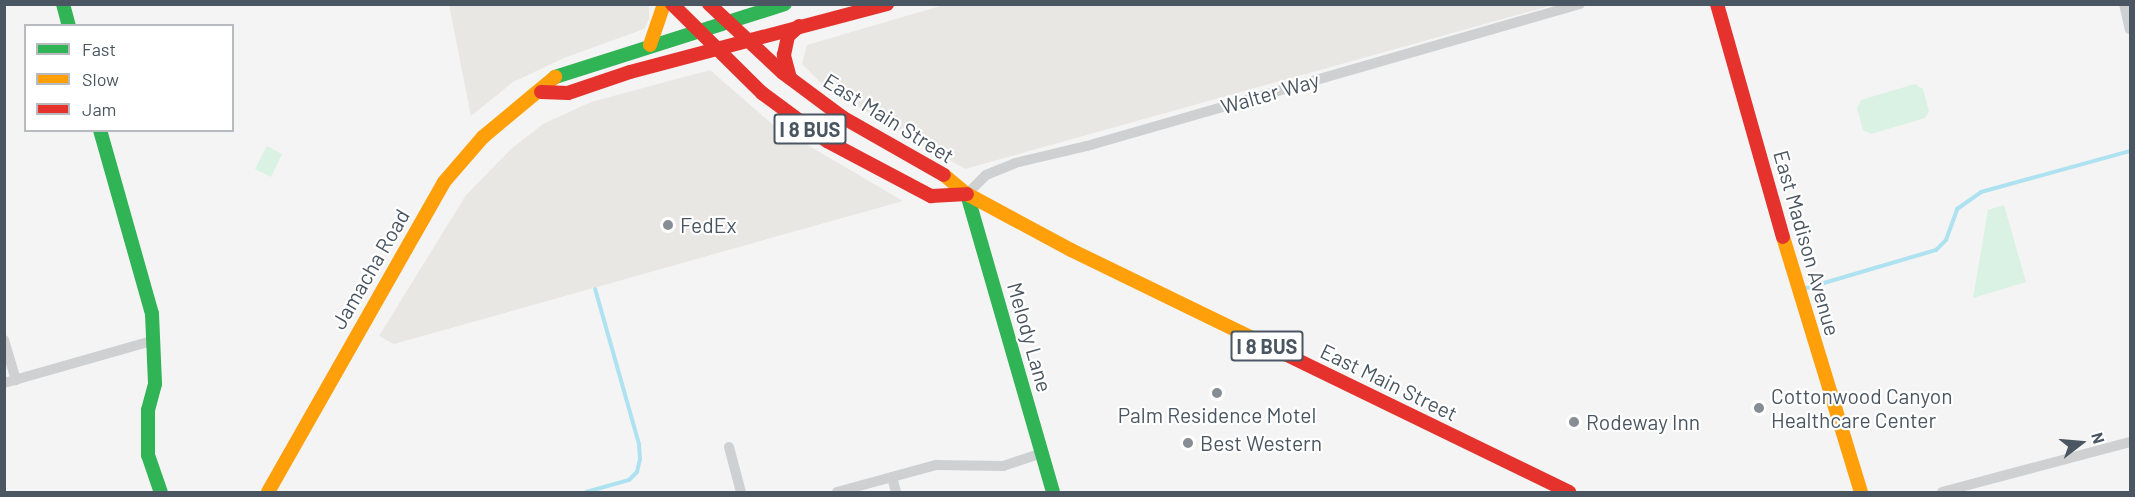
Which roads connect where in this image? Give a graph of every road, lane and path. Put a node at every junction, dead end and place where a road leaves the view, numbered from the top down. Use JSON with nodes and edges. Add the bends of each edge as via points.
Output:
{"nodes":[{"id":1,"x":63,"y":4,"type":"edge"},
{"id":2,"x":664,"y":4,"type":"edge"},
{"id":3,"x":672,"y":4,"type":"edge"},
{"id":4,"x":709,"y":4,"type":"edge"},
{"id":5,"x":756,"y":4,"type":"edge"},
{"id":6,"x":887,"y":4,"type":"edge"},
{"id":7,"x":1580,"y":4,"type":"edge"},
{"id":8,"x":1717,"y":4,"type":"edge"},
{"id":9,"x":2124,"y":4,"type":"edge"},
{"id":10,"x":781,"y":6,"type":"edge"},
{"id":11,"x":727,"y":22,"type":"junction"},
{"id":12,"x":68,"y":24,"type":"edge"},
{"id":13,"x":799,"y":26,"type":"junction"},
{"id":14,"x":2130,"y":29,"type":"edge"},
{"id":15,"x":696,"y":32,"type":"junction"},
{"id":16,"x":749,"y":42,"type":"junction"},
{"id":17,"x":650,"y":45,"type":"junction"},
{"id":18,"x":716,"y":51,"type":"junction"},
{"id":19,"x":790,"y":78,"type":"junction"},
{"id":20,"x":541,"y":92,"type":"junction"},
{"id":21,"x":101,"y":132,"type":"edge"},
{"id":22,"x":967,"y":194,"type":"junction"},
{"id":23,"x":4,"y":340,"type":"edge"},
{"id":24,"x":155,"y":340,"type":"junction"},
{"id":25,"x":16,"y":380,"type":"junction"},
{"id":26,"x":4,"y":383,"type":"edge"},
{"id":27,"x":2130,"y":442,"type":"edge"},
{"id":28,"x":729,"y":447,"type":"dead end"},
{"id":29,"x":1041,"y":453,"type":"junction"},
{"id":30,"x":892,"y":477,"type":"junction"},
{"id":31,"x":160,"y":492,"type":"edge"},
{"id":32,"x":268,"y":492,"type":"edge"},
{"id":33,"x":741,"y":492,"type":"edge"},
{"id":34,"x":837,"y":492,"type":"edge"},
{"id":35,"x":896,"y":492,"type":"edge"},
{"id":36,"x":1053,"y":492,"type":"edge"},
{"id":37,"x":1569,"y":492,"type":"edge"},
{"id":38,"x":1861,"y":492,"type":"edge"},
{"id":39,"x":1942,"y":492,"type":"edge"}],
"edges":[{"from":1,"to":12,"type":"main road"},
{"from":2,"to":17,"type":"main road"},
{"from":3,"to":15,"type":"main road","name":"East Main Street","number":"I 8 BUS"},
{"from":4,"to":11,"type":"main road","name":"East Main Street","number":"I 8 BUS"},
{"from":5,"to":10,"type":"main road"},
{"from":6,"to":13,"type":"main road"},
{"from":7,"to":22,"type":"street","name":"Walter Way","via":[[1087,146],[1015,163],[986,175]]},
{"from":8,"to":38,"type":"main road","name":"East Madison Avenue","via":[[1798,291]]},
{"from":9,"to":14,"type":"street"},
{"from":10,"to":11,"type":"main road","name":"Jamacha Road"},
{"from":11,"to":15,"type":"main road","name":"Jamacha Road"},
{"from":11,"to":16,"type":"main road","name":"East Main Street","number":"I 8 BUS"},
{"from":13,"to":16,"type":"main road"},
{"from":13,"to":19,"type":"main road","via":[[788,36],[784,55]]},
{"from":15,"to":17,"type":"main road","name":"Jamacha Road"},
{"from":15,"to":18,"type":"main road","name":"East Main Street","number":"I 8 BUS"},
{"from":16,"to":18,"type":"main road"},
{"from":16,"to":19,"type":"main road","name":"East Main Street","number":"I 8 BUS"},
{"from":17,"to":20,"type":"main road","name":"Jamacha Road","via":[[559,73]]},
{"from":18,"to":20,"type":"main road","via":[[568,93]]},
{"from":18,"to":22,"type":"main road","name":"East Main Street","number":"I 8 BUS","via":[[762,93],[827,141],[931,196]]},
{"from":19,"to":22,"type":"main road","name":"East Main Street","number":"I 8 BUS","via":[[842,117],[944,175]]},
{"from":20,"to":32,"type":"main road","name":"Jamacha Road","via":[[483,137],[444,182]]},
{"from":21,"to":24,"type":"main road","via":[[153,314]]},
{"from":22,"to":29,"type":"main road","name":"Melody Lane"},
{"from":22,"to":37,"type":"main road","name":"East Main Street","number":"I 8 BUS","via":[[1071,250]]},
{"from":23,"to":25,"type":"street"},
{"from":24,"to":25,"type":"street"},
{"from":24,"to":31,"type":"main road","via":[[148,455]]},
{"from":25,"to":26,"type":"street"},
{"from":27,"to":39,"type":"street"},
{"from":28,"to":33,"type":"street"},
{"from":29,"to":30,"type":"street","via":[[1003,466],[936,465]]},
{"from":29,"to":36,"type":"main road","name":"Melody Lane"},
{"from":30,"to":34,"type":"street"},
{"from":30,"to":35,"type":"street"}]}
